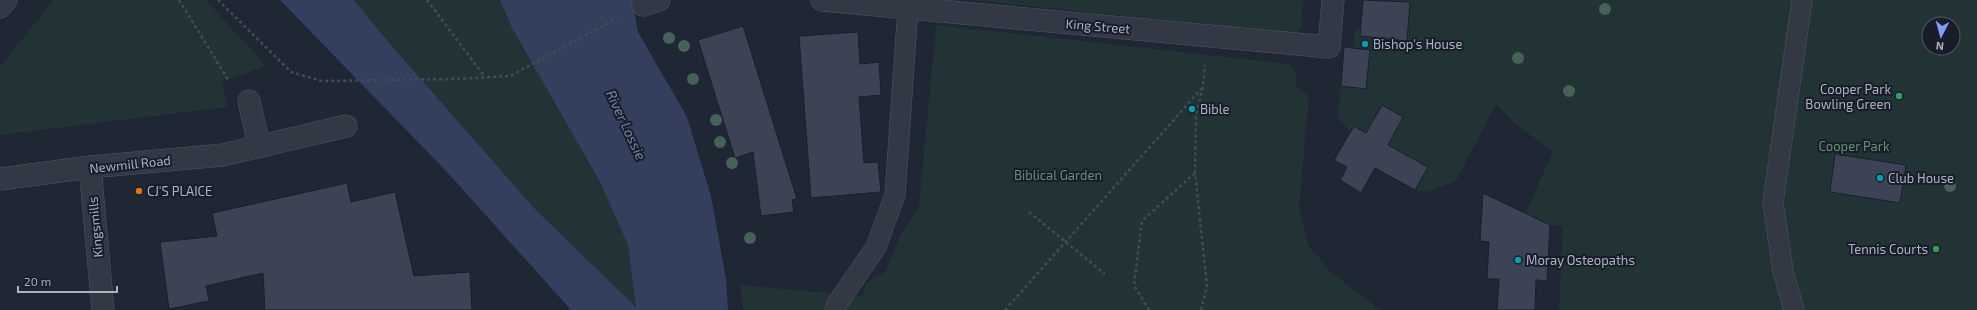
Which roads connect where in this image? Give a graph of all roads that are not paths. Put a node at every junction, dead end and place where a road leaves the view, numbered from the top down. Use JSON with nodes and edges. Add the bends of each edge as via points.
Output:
{"nodes":[{"id":1,"x":6,"y":0,"type":"edge"},
{"id":2,"x":822,"y":0,"type":"edge"},
{"id":3,"x":1333,"y":0,"type":"edge"},
{"id":4,"x":1802,"y":0,"type":"edge"},
{"id":5,"x":0,"y":7,"type":"edge"},
{"id":6,"x":908,"y":8,"type":"junction"},
{"id":7,"x":249,"y":101,"type":"road end"},
{"id":8,"x":346,"y":126,"type":"dead end"},
{"id":9,"x":259,"y":146,"type":"junction"},
{"id":10,"x":90,"y":167,"type":"junction"},
{"id":11,"x":0,"y":179,"type":"edge"},
{"id":12,"x":103,"y":310,"type":"edge"},
{"id":13,"x":836,"y":310,"type":"edge"},
{"id":14,"x":1794,"y":310,"type":"edge"}],
"edges":[{"from":1,"to":5,"type":"street"},
{"from":2,"to":6,"type":"street","name":"King Street"},
{"from":3,"to":6,"type":"street","name":"King Street","via":[[1329,47]]},
{"from":4,"to":14,"type":"lane","via":[[1773,202],[1783,271]]},
{"from":6,"to":13,"type":"lane","via":[[894,195],[876,247]]},
{"from":7,"to":9,"type":"street"},
{"from":8,"to":9,"type":"street","name":"Newmill Road"},
{"from":9,"to":10,"type":"street","name":"Newmill Road","via":[[223,155]]},
{"from":10,"to":11,"type":"street","name":"Newmill Road"},
{"from":10,"to":12,"type":"street","name":"Kingsmills"}]}
